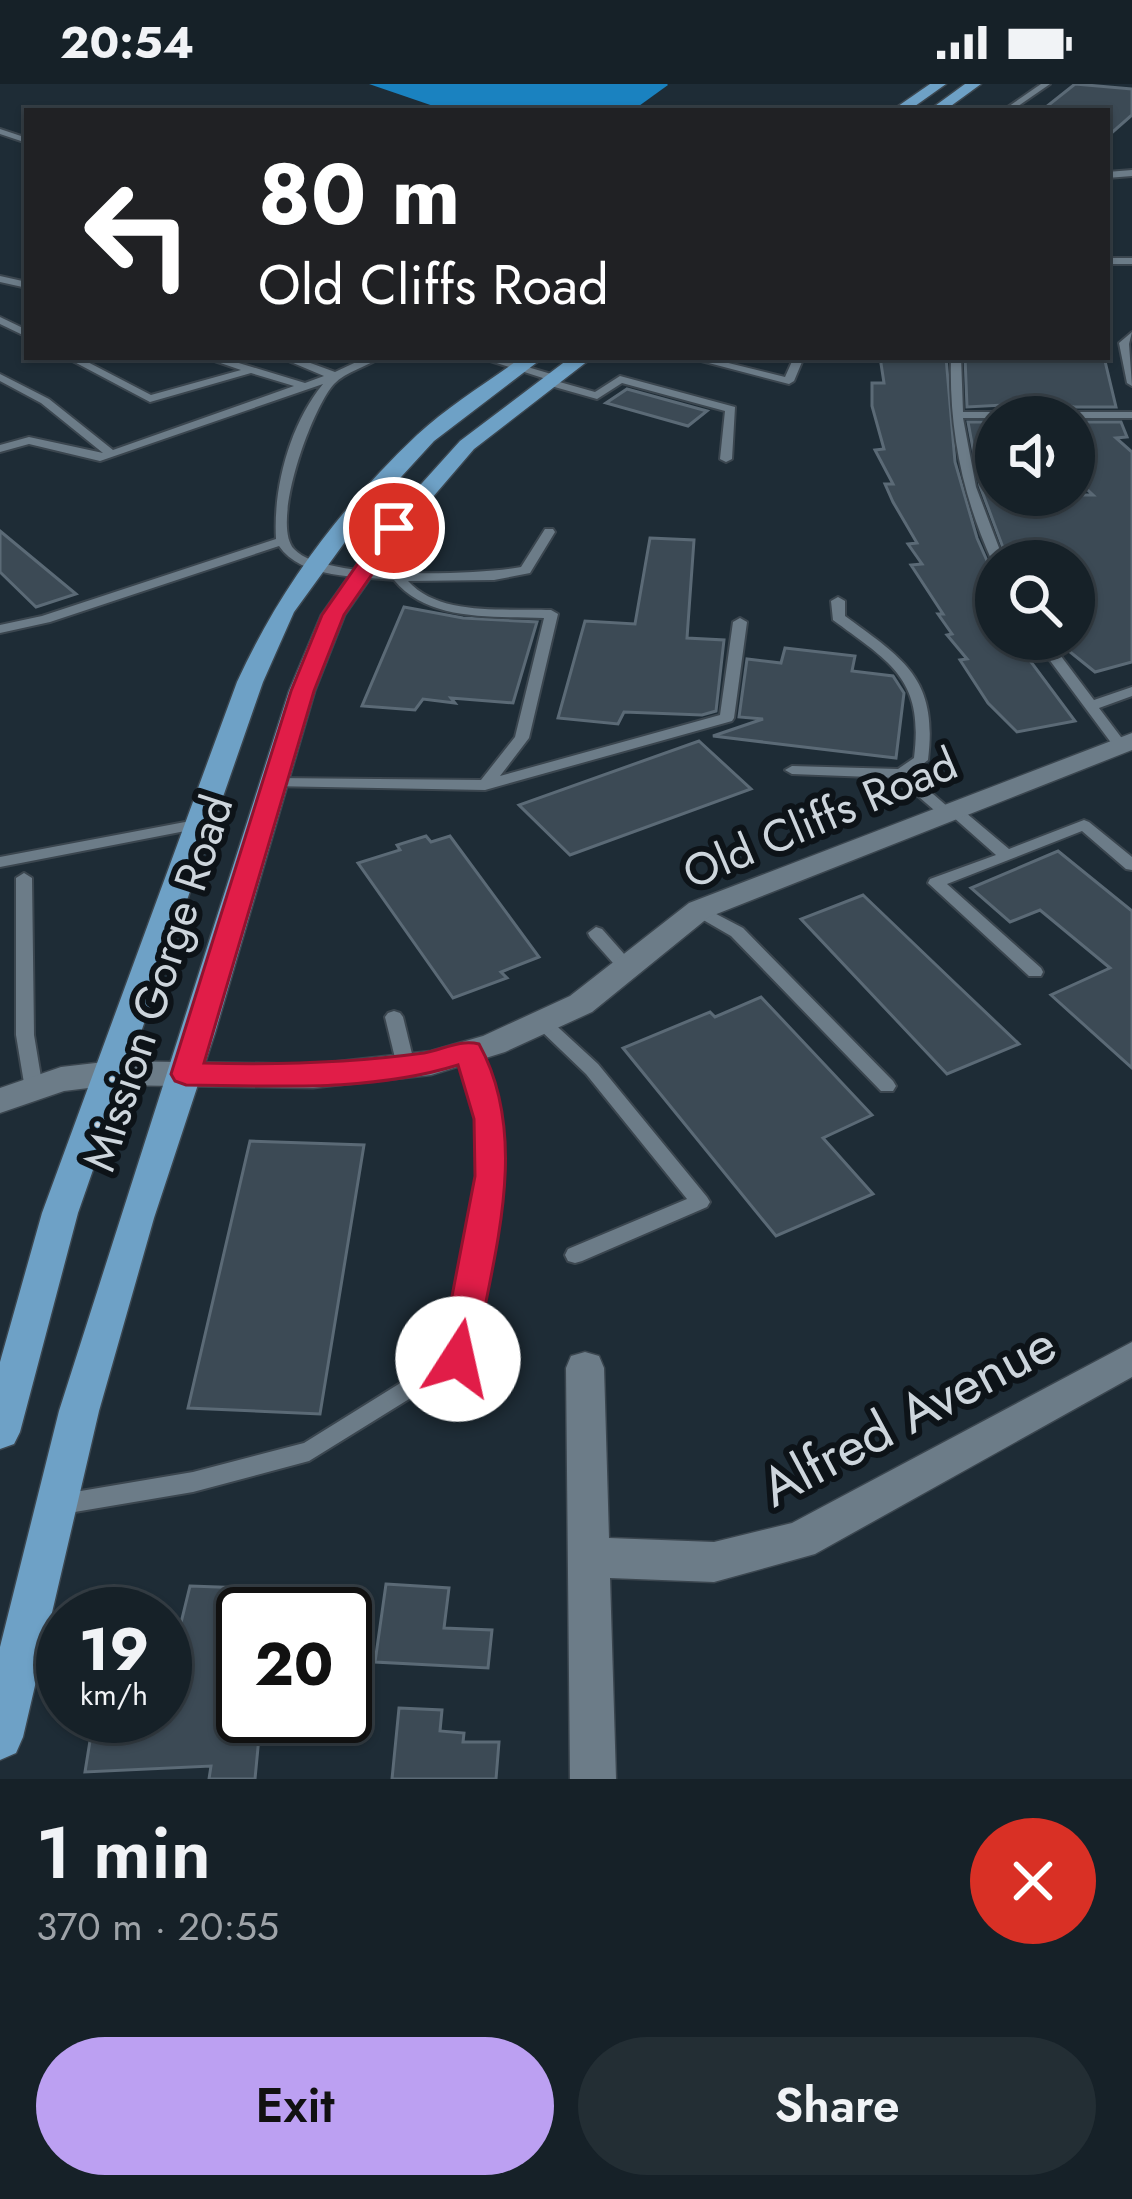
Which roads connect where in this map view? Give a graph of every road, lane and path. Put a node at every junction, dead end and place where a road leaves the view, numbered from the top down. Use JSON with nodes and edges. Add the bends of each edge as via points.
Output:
{"nodes":[{"id":1,"x":938,"y":84,"type":"edge"},
{"id":2,"x":974,"y":84,"type":"edge"},
{"id":3,"x":1046,"y":84,"type":"edge"},
{"id":4,"x":902,"y":108,"type":"edge"},
{"id":5,"x":939,"y":108,"type":"edge"},
{"id":6,"x":1010,"y":108,"type":"edge"},
{"id":7,"x":1132,"y":335,"type":"edge"},
{"id":8,"x":76,"y":360,"type":"edge"},
{"id":9,"x":216,"y":360,"type":"edge"},
{"id":10,"x":292,"y":360,"type":"edge"},
{"id":11,"x":370,"y":360,"type":"edge"},
{"id":12,"x":579,"y":360,"type":"edge"},
{"id":13,"x":703,"y":360,"type":"edge"},
{"id":14,"x":798,"y":360,"type":"edge"},
{"id":15,"x":956,"y":360,"type":"edge"},
{"id":16,"x":526,"y":362,"type":"edge"},
{"id":17,"x":246,"y":372,"type":"junction"},
{"id":18,"x":335,"y":376,"type":"junction"},
{"id":19,"x":0,"y":377,"type":"edge"},
{"id":20,"x":551,"y":380,"type":"junction"},
{"id":21,"x":1132,"y":383,"type":"edge"},
{"id":22,"x":306,"y":386,"type":"junction"},
{"id":23,"x":959,"y":415,"type":"junction"},
{"id":24,"x":1132,"y":415,"type":"edge"},
{"id":25,"x":0,"y":449,"type":"edge"},
{"id":26,"x":111,"y":454,"type":"junction"},
{"id":27,"x":726,"y":459,"type":"dead end"},
{"id":28,"x":549,"y":532,"type":"dead end"},
{"id":29,"x":990,"y":540,"type":"edge"},
{"id":30,"x":282,"y":542,"type":"junction"},
{"id":31,"x":317,"y":563,"type":"junction"},
{"id":32,"x":364,"y":571,"type":"junction"},
{"id":33,"x":398,"y":577,"type":"junction"},
{"id":34,"x":838,"y":601,"type":"dead end"},
{"id":35,"x":740,"y":622,"type":"dead end"},
{"id":36,"x":0,"y":628,"type":"edge"},
{"id":37,"x":1057,"y":660,"type":"edge"},
{"id":38,"x":1132,"y":692,"type":"edge"},
{"id":39,"x":1091,"y":706,"type":"junction"},
{"id":40,"x":1126,"y":743,"type":"edge"},
{"id":41,"x":792,"y":770,"type":"dead end"},
{"id":42,"x":901,"y":774,"type":"junction"},
{"id":43,"x":275,"y":783,"type":"junction"},
{"id":44,"x":485,"y":785,"type":"junction"},
{"id":45,"x":950,"y":812,"type":"junction"},
{"id":46,"x":202,"y":824,"type":"junction"},
{"id":47,"x":1007,"y":856,"type":"junction"},
{"id":48,"x":0,"y":862,"type":"edge"},
{"id":49,"x":1132,"y":865,"type":"edge"},
{"id":50,"x":24,"y":878,"type":"dead end"},
{"id":51,"x":699,"y":910,"type":"junction"},
{"id":52,"x":596,"y":933,"type":"dead end"},
{"id":53,"x":627,"y":968,"type":"junction"},
{"id":54,"x":1035,"y":972,"type":"dead end"},
{"id":55,"x":394,"y":1017,"type":"dead end"},
{"id":56,"x":542,"y":1022,"type":"junction"},
{"id":57,"x":469,"y":1052,"type":"junction"},
{"id":58,"x":406,"y":1066,"type":"junction"},
{"id":59,"x":113,"y":1073,"type":"junction"},
{"id":60,"x":186,"y":1074,"type":"junction"},
{"id":61,"x":887,"y":1086,"type":"dead end"},
{"id":62,"x":34,"y":1089,"type":"junction"},
{"id":63,"x":0,"y":1101,"type":"edge"},
{"id":64,"x":575,"y":1255,"type":"dead end"},
{"id":65,"x":1132,"y":1358,"type":"edge"},
{"id":66,"x":585,"y":1368,"type":"dead end"},
{"id":67,"x":0,"y":1432,"type":"edge"},
{"id":68,"x":56,"y":1505,"type":"junction"},
{"id":69,"x":587,"y":1557,"type":"junction"},
{"id":70,"x":0,"y":1737,"type":"edge"},
{"id":71,"x":592,"y":1779,"type":"edge"}],
"edges":[{"from":1,"to":4,"type":"main road"},
{"from":2,"to":5,"type":"main road"},
{"from":3,"to":6,"type":"lane"},
{"from":7,"to":21,"type":"lane","via":[[1124,343]]},
{"from":8,"to":17,"type":"lane","via":[[150,399]]},
{"from":9,"to":17,"type":"lane"},
{"from":10,"to":18,"type":"lane"},
{"from":11,"to":18,"type":"lane"},
{"from":12,"to":20,"type":"main road","name":"Mission Gorge Road"},
{"from":13,"to":14,"type":"lane","via":[[789,381]]},
{"from":15,"to":23,"type":"lane"},
{"from":16,"to":20,"type":"lane"},
{"from":16,"to":31,"type":"main road","name":"Mission Gorge Road","via":[[427,436]]},
{"from":17,"to":22,"type":"lane"},
{"from":18,"to":22,"type":"lane"},
{"from":18,"to":30,"type":"lane","via":[[302,428]]},
{"from":19,"to":26,"type":"lane"},
{"from":20,"to":27,"type":"lane","via":[[597,396],[620,379],[731,409]]},
{"from":20,"to":32,"type":"main road","name":"Mission Gorge Road","via":[[467,445]]},
{"from":22,"to":26,"type":"lane"},
{"from":23,"to":24,"type":"lane"},
{"from":23,"to":29,"type":"lane","via":[[964,467]]},
{"from":25,"to":26,"type":"lane","via":[[29,440]]},
{"from":28,"to":33,"type":"lane","via":[[526,570]]},
{"from":30,"to":31,"type":"lane"},
{"from":30,"to":36,"type":"lane"},
{"from":31,"to":32,"type":"lane"},
{"from":31,"to":46,"type":"main road","name":"Mission Gorge Road","via":[[282,611],[250,682]]},
{"from":32,"to":33,"type":"lane"},
{"from":32,"to":43,"type":"main road","name":"Mission Gorge Road","via":[[333,615]]},
{"from":33,"to":44,"type":"lane","via":[[427,604],[551,614],[522,738]]},
{"from":34,"to":42,"type":"lane","via":[[838,617],[912,675],[926,737],[921,760]]},
{"from":35,"to":44,"type":"lane","via":[[727,718]]},
{"from":37,"to":39,"type":"lane"},
{"from":38,"to":39,"type":"lane"},
{"from":39,"to":40,"type":"lane"},
{"from":40,"to":45,"type":"street","name":"Old Cliffs Road"},
{"from":41,"to":42,"type":"lane"},
{"from":42,"to":45,"type":"lane"},
{"from":43,"to":44,"type":"lane"},
{"from":43,"to":60,"type":"main road","name":"Mission Gorge Road"},
{"from":45,"to":47,"type":"lane"},
{"from":45,"to":51,"type":"street","name":"Old Cliffs Road"},
{"from":46,"to":48,"type":"lane"},
{"from":46,"to":59,"type":"main road","name":"Mission Gorge Road"},
{"from":47,"to":49,"type":"lane","via":[[1084,825]]},
{"from":47,"to":54,"type":"lane","via":[[936,884]]},
{"from":50,"to":62,"type":"lane","via":[[25,1035]]},
{"from":51,"to":53,"type":"street","name":"Old Cliffs Road"},
{"from":51,"to":61,"type":"lane","via":[[737,932]]},
{"from":52,"to":53,"type":"lane"},
{"from":53,"to":56,"type":"street","name":"Old Cliffs Road"},
{"from":55,"to":58,"type":"lane"},
{"from":56,"to":57,"type":"street","name":"Old Cliffs Road"},
{"from":56,"to":64,"type":"lane","via":[[592,1069],[700,1202]]},
{"from":57,"to":58,"type":"street","name":"Old Cliffs Road"},
{"from":57,"to":68,"type":"lane","via":[[489,1119],[491,1176],[458,1359],[309,1451]]},
{"from":58,"to":60,"type":"street","name":"Old Cliffs Road","via":[[313,1076]]},
{"from":59,"to":60,"type":"street","name":"Old Cliffs Road"},
{"from":59,"to":62,"type":"street","name":"Old Cliffs Road"},
{"from":59,"to":67,"type":"main road","name":"Mission Gorge Road","via":[[60,1213]]},
{"from":60,"to":68,"type":"main road","name":"Mission Gorge Road","via":[[136,1218]]},
{"from":62,"to":63,"type":"street","name":"Old Cliffs Road"},
{"from":65,"to":69,"type":"street","name":"Alfred Avenue","via":[[800,1540],[714,1562]]},
{"from":66,"to":69,"type":"street"},
{"from":68,"to":70,"type":"main road","name":"Mission Gorge Road"},
{"from":69,"to":71,"type":"street"}]}
